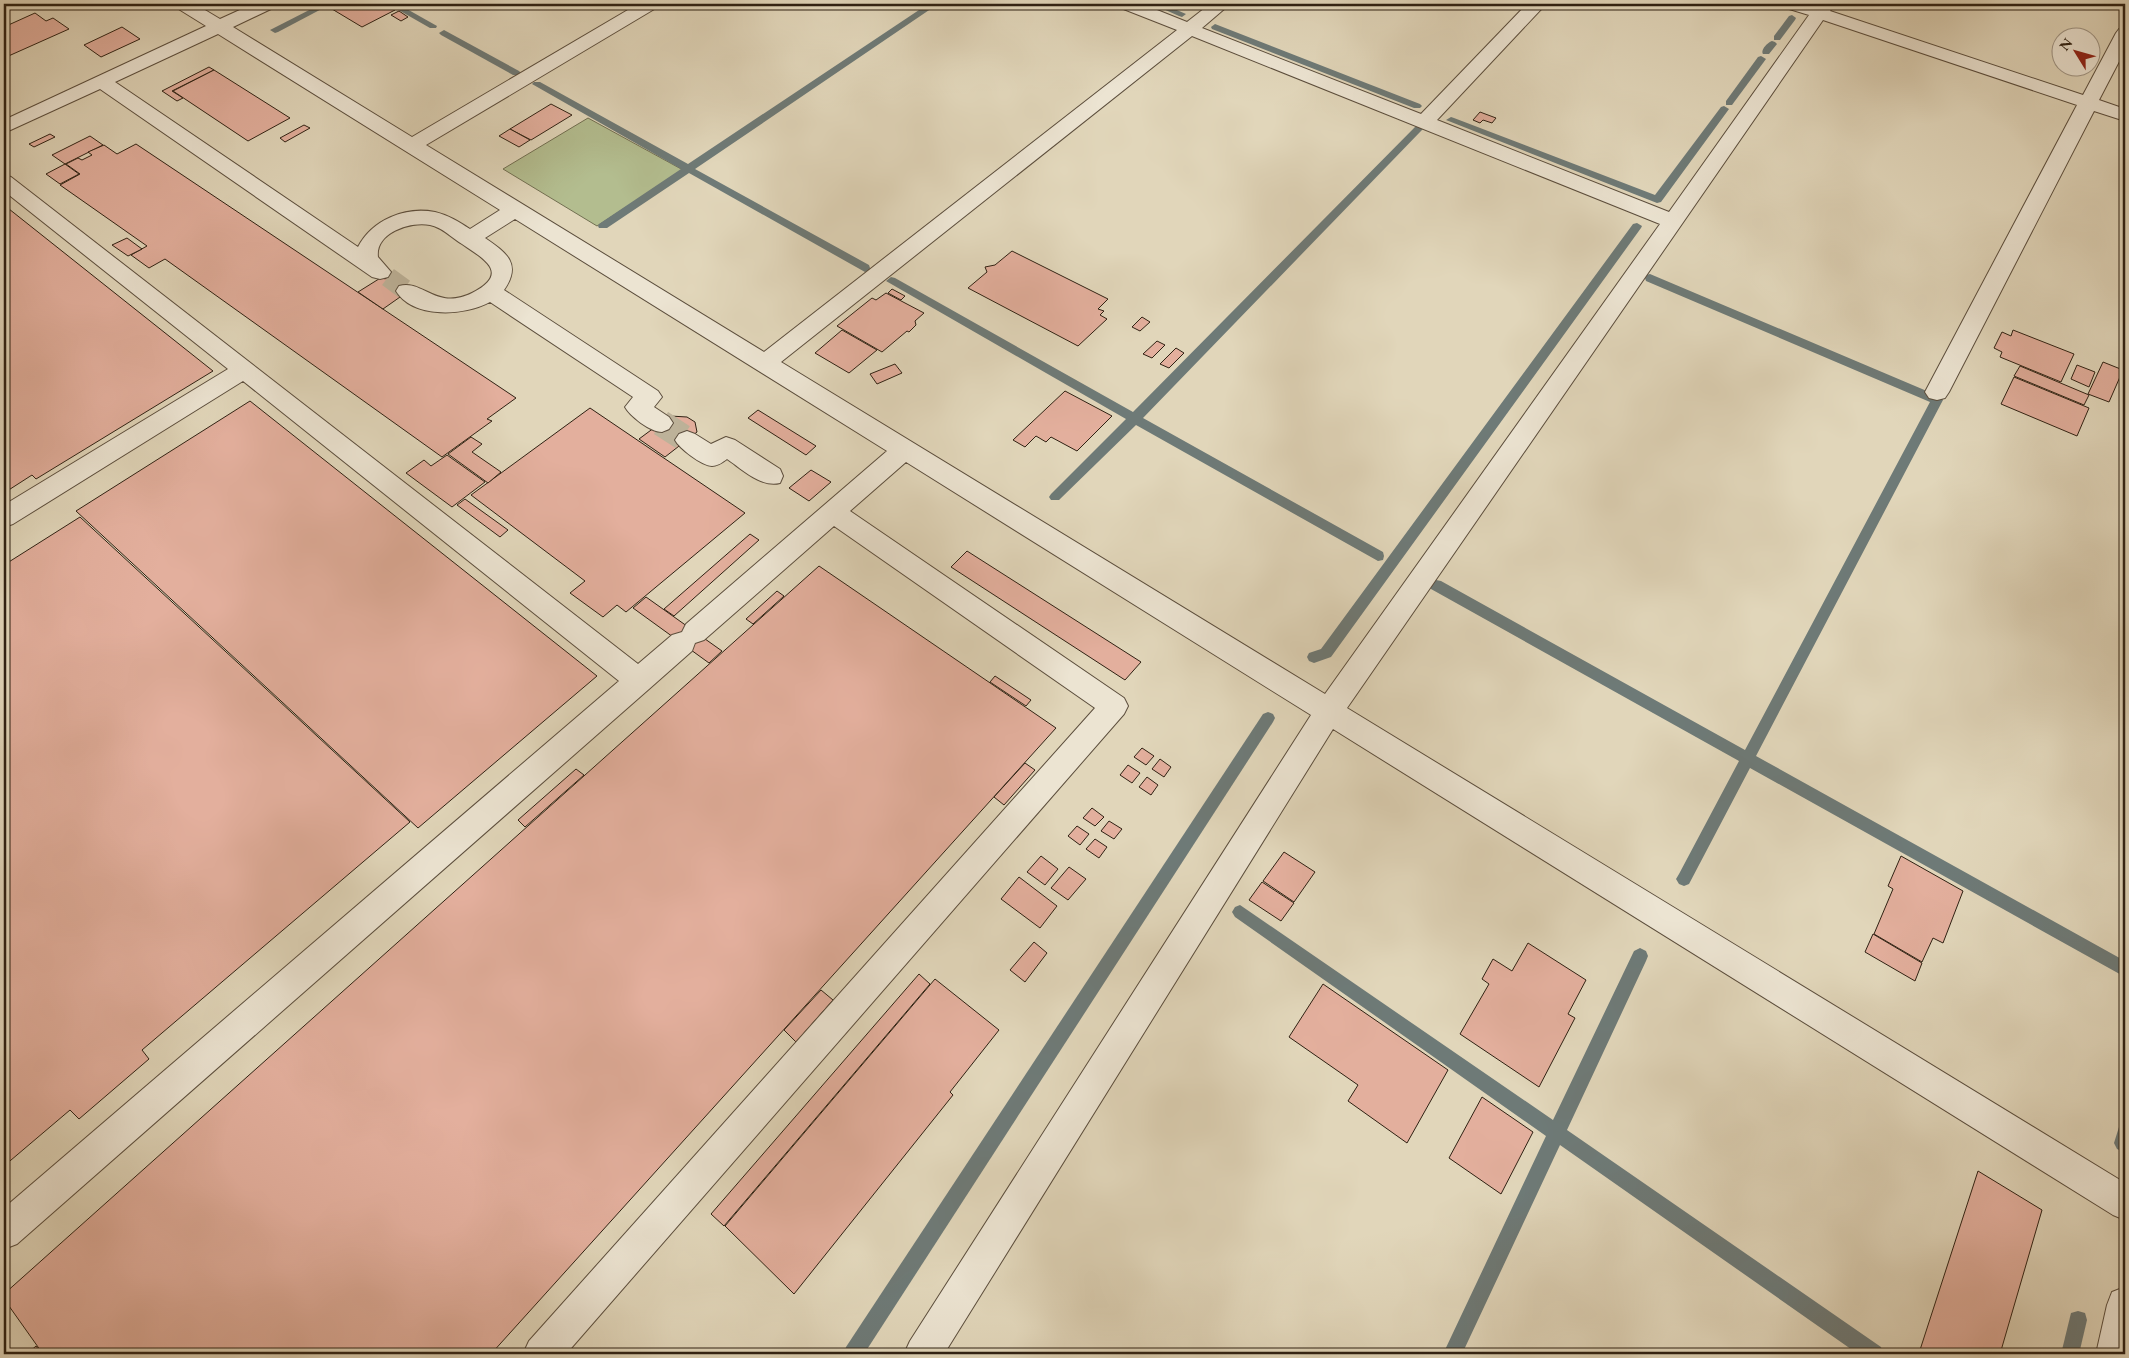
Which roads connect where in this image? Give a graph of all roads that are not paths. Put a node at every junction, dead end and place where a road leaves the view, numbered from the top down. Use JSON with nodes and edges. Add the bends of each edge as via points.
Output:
{"nodes":[{"id":1,"x":183,"y":4,"type":"edge"},
{"id":2,"x":267,"y":4,"type":"edge"},
{"id":3,"x":650,"y":4,"type":"edge"},
{"id":4,"x":1127,"y":4,"type":"edge"},
{"id":5,"x":1221,"y":4,"type":"edge"},
{"id":6,"x":1537,"y":4,"type":"edge"},
{"id":7,"x":1792,"y":4,"type":"edge"},
{"id":8,"x":1823,"y":8,"type":"edge"},
{"id":9,"x":219,"y":26,"type":"junction"},
{"id":10,"x":1189,"y":28,"type":"junction"},
{"id":11,"x":2125,"y":33,"type":"edge"},
{"id":12,"x":101,"y":81,"type":"junction"},
{"id":13,"x":2088,"y":103,"type":"junction"},
{"id":14,"x":2125,"y":115,"type":"edge"},
{"id":15,"x":1424,"y":122,"type":"junction"},
{"id":16,"x":4,"y":127,"type":"edge"},
{"id":17,"x":412,"y":145,"type":"junction"},
{"id":18,"x":4,"y":181,"type":"edge"},
{"id":19,"x":516,"y":209,"type":"junction"},
{"id":20,"x":1673,"y":221,"type":"junction"},
{"id":21,"x":469,"y":239,"type":"junction"},
{"id":22,"x":407,"y":291,"type":"tunnel mouth"},
{"id":23,"x":490,"y":291,"type":"junction"},
{"id":24,"x":765,"y":363,"type":"junction"},
{"id":25,"x":244,"y":370,"type":"junction"},
{"id":26,"x":1938,"y":392,"type":"dead end"},
{"id":27,"x":661,"y":423,"type":"tunnel mouth"},
{"id":28,"x":687,"y":440,"type":"tunnel mouth"},
{"id":29,"x":905,"y":449,"type":"junction"},
{"id":30,"x":771,"y":476,"type":"dead end"},
{"id":31,"x":832,"y":512,"type":"junction"},
{"id":32,"x":4,"y":517,"type":"edge"},
{"id":33,"x":639,"y":681,"type":"junction"},
{"id":34,"x":1329,"y":711,"type":"junction"},
{"id":35,"x":2125,"y":1203,"type":"edge"},
{"id":36,"x":4,"y":1231,"type":"edge"},
{"id":37,"x":2125,"y":1305,"type":"edge"},
{"id":38,"x":542,"y":1354,"type":"edge"},
{"id":39,"x":923,"y":1354,"type":"edge"},
{"id":40,"x":2115,"y":1354,"type":"edge"}],
"edges":[{"from":1,"to":9,"type":"street"},
{"from":2,"to":9,"type":"street"},
{"from":3,"to":17,"type":"street"},
{"from":4,"to":10,"type":"street"},
{"from":5,"to":10,"type":"street"},
{"from":6,"to":15,"type":"street"},
{"from":7,"to":8,"type":"street"},
{"from":8,"to":13,"type":"street"},
{"from":8,"to":20,"type":"street"},
{"from":9,"to":12,"type":"street"},
{"from":9,"to":17,"type":"street"},
{"from":10,"to":15,"type":"street"},
{"from":10,"to":24,"type":"street"},
{"from":11,"to":13,"type":"street"},
{"from":12,"to":16,"type":"street"},
{"from":12,"to":21,"type":"street","via":[[381,272],[367,260],[366,251],[370,241],[392,225],[406,220],[435,219]]},
{"from":13,"to":14,"type":"street"},
{"from":13,"to":26,"type":"street"},
{"from":15,"to":20,"type":"street"},
{"from":17,"to":19,"type":"street"},
{"from":18,"to":25,"type":"street"},
{"from":19,"to":21,"type":"street"},
{"from":19,"to":24,"type":"street"},
{"from":20,"to":34,"type":"street"},
{"from":21,"to":23,"type":"street","via":[[500,262],[502,271]]},
{"from":22,"to":23,"type":"street","via":[[432,305],[446,307],[470,302]]},
{"from":23,"to":27,"type":"street","via":[[650,397],[637,406]]},
{"from":24,"to":29,"type":"street"},
{"from":25,"to":32,"type":"street"},
{"from":25,"to":33,"type":"street"},
{"from":28,"to":30,"type":"street","via":[[712,457],[726,446]]},
{"from":29,"to":31,"type":"street"},
{"from":29,"to":34,"type":"street"},
{"from":31,"to":33,"type":"street"},
{"from":31,"to":38,"type":"street","via":[[1114,706]]},
{"from":33,"to":36,"type":"street"},
{"from":34,"to":35,"type":"street"},
{"from":34,"to":39,"type":"street"},
{"from":37,"to":40,"type":"street"}]}
